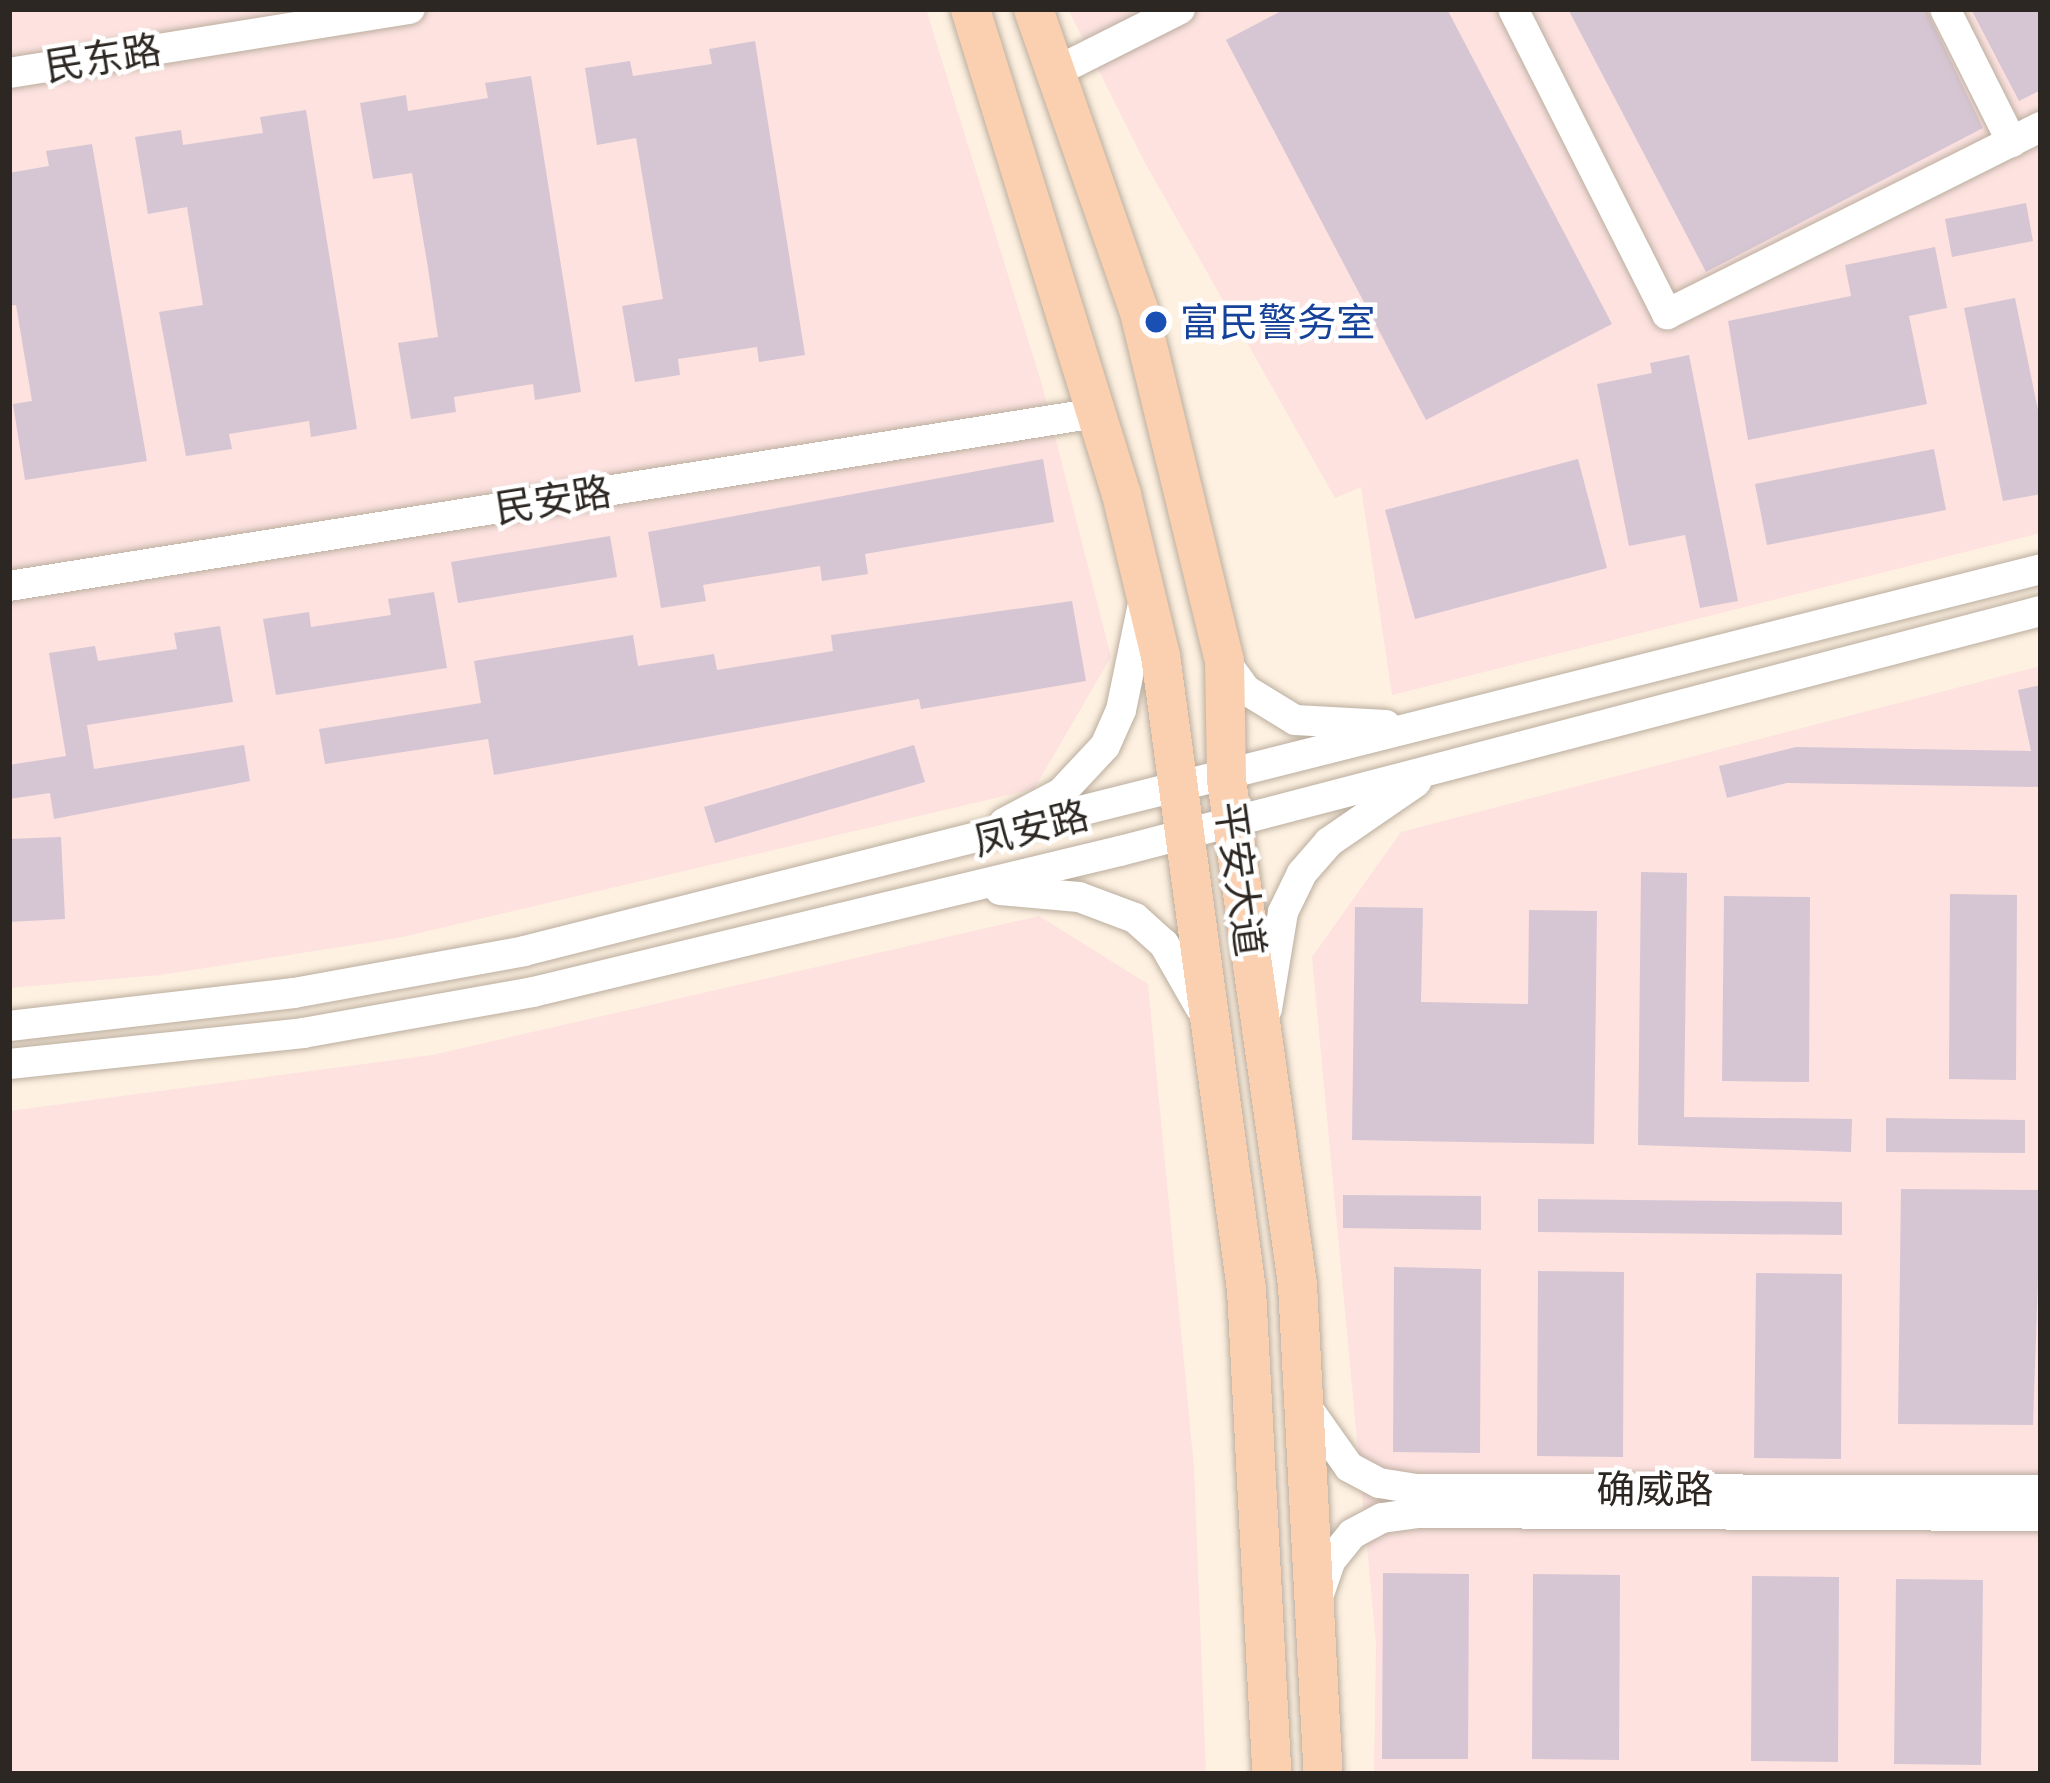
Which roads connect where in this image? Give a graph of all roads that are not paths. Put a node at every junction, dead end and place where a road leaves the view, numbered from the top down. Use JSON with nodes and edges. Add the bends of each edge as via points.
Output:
{"nodes":[{"id":1,"x":410,"y":9,"type":"edge"},
{"id":2,"x":970,"y":9,"type":"edge"},
{"id":3,"x":1033,"y":9,"type":"edge"},
{"id":4,"x":1180,"y":9,"type":"edge"},
{"id":5,"x":1513,"y":9,"type":"edge"},
{"id":6,"x":1945,"y":9,"type":"edge"},
{"id":7,"x":1055,"y":72,"type":"junction"},
{"id":8,"x":9,"y":73,"type":"edge"},
{"id":9,"x":2041,"y":128,"type":"edge"},
{"id":10,"x":2012,"y":142,"type":"junction"},
{"id":11,"x":1096,"y":413,"type":"junction"},
{"id":12,"x":2041,"y":568,"type":"edge"},
{"id":13,"x":9,"y":586,"type":"edge"},
{"id":14,"x":1145,"y":593,"type":"junction"},
{"id":15,"x":2041,"y":611,"type":"edge"},
{"id":16,"x":1224,"y":660,"type":"junction"},
{"id":17,"x":1434,"y":725,"type":"junction"},
{"id":18,"x":1436,"y":769,"type":"junction"},
{"id":19,"x":1226,"y":779,"type":"junction"},
{"id":20,"x":1175,"y":792,"type":"junction"},
{"id":21,"x":1232,"y":822,"type":"junction"},
{"id":22,"x":1181,"y":835,"type":"junction"},
{"id":23,"x":961,"y":845,"type":"junction"},
{"id":24,"x":970,"y":887,"type":"junction"},
{"id":25,"x":1208,"y":1023,"type":"junction"},
{"id":26,"x":9,"y":1027,"type":"edge"},
{"id":27,"x":1262,"y":1038,"type":"junction"},
{"id":28,"x":9,"y":1064,"type":"edge"},
{"id":29,"x":1306,"y":1406,"type":"junction"},
{"id":30,"x":2041,"y":1490,"type":"edge"},
{"id":31,"x":2041,"y":1516,"type":"edge"},
{"id":32,"x":1318,"y":1600,"type":"junction"},
{"id":33,"x":1271,"y":1774,"type":"edge"},
{"id":34,"x":1323,"y":1774,"type":"edge"}],
"edges":[{"from":1,"to":8,"type":"street","name":"民东路"},
{"from":2,"to":11,"type":"main road","name":"平安大道"},
{"from":3,"to":7,"type":"main road","name":"平安大道"},
{"from":4,"to":7,"type":"street"},
{"from":5,"to":10,"type":"street","via":[[1667,314]]},
{"from":6,"to":10,"type":"street"},
{"from":7,"to":16,"type":"main road","name":"平安大道","via":[[1138,308]]},
{"from":9,"to":10,"type":"street"},
{"from":11,"to":13,"type":"street","name":"民安路"},
{"from":11,"to":14,"type":"main road","name":"平安大道"},
{"from":12,"to":17,"type":"street","name":"凤安路"},
{"from":14,"to":20,"type":"main road","name":"平安大道"},
{"from":14,"to":23,"type":"street","via":[[1121,710],[1094,763],[1061,793]]},
{"from":15,"to":18,"type":"street","name":"凤安路"},
{"from":16,"to":17,"type":"street","via":[[1246,690],[1295,720]]},
{"from":16,"to":19,"type":"main road","name":"平安大道"},
{"from":17,"to":19,"type":"street","name":"凤安路"},
{"from":18,"to":21,"type":"street","name":"凤安路"},
{"from":18,"to":27,"type":"street","via":[[1329,842],[1302,873],[1277,934]]},
{"from":19,"to":20,"type":"street","name":"凤安路"},
{"from":19,"to":21,"type":"main road","name":"平安大道"},
{"from":20,"to":22,"type":"main road","name":"平安大道"},
{"from":20,"to":23,"type":"street","name":"凤安路"},
{"from":21,"to":22,"type":"street","name":"凤安路"},
{"from":21,"to":27,"type":"main road","name":"平安大道"},
{"from":22,"to":24,"type":"street","name":"凤安路"},
{"from":22,"to":25,"type":"main road","name":"平安大道"},
{"from":23,"to":26,"type":"street","name":"凤安路","via":[[403,976]]},
{"from":24,"to":25,"type":"street","via":[[1118,908],[1164,944]]},
{"from":24,"to":28,"type":"street","name":"凤安路","via":[[412,1016]]},
{"from":25,"to":33,"type":"main road","name":"平安大道","via":[[1246,1289]]},
{"from":27,"to":29,"type":"main road","name":"平安大道"},
{"from":29,"to":30,"type":"street","name":"确威路","via":[[1349,1467],[1417,1489]]},
{"from":29,"to":32,"type":"main road","name":"平安大道"},
{"from":31,"to":32,"type":"street","name":"确威路","via":[[1419,1513],[1382,1518],[1352,1534],[1330,1560]]},
{"from":32,"to":34,"type":"main road","name":"平安大道"}]}
